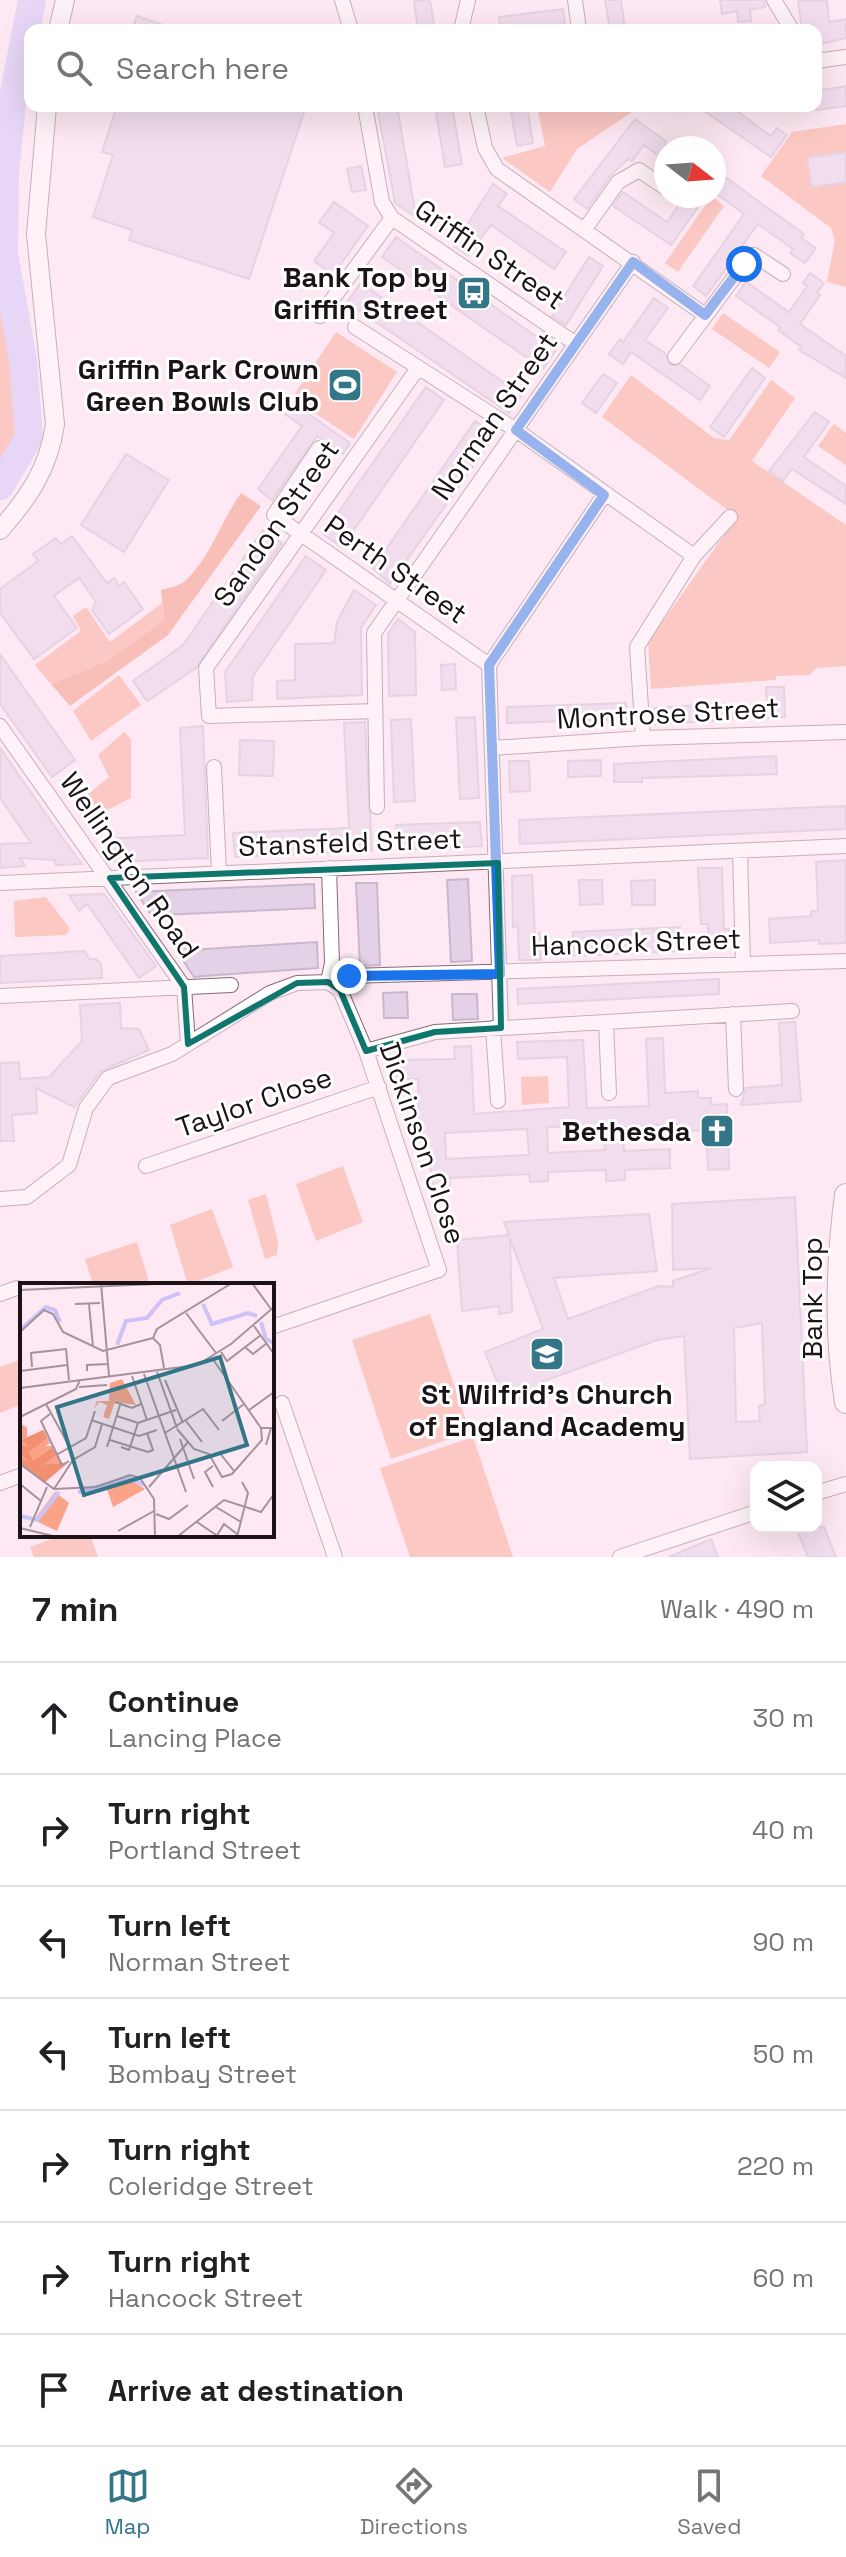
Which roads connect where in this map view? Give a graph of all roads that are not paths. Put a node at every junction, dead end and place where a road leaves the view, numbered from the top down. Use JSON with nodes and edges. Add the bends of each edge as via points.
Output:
{"nodes":[{"id":1,"x":65,"y":0,"type":"edge"},
{"id":2,"x":342,"y":0,"type":"edge"},
{"id":3,"x":468,"y":0,"type":"edge"},
{"id":4,"x":575,"y":0,"type":"edge"},
{"id":5,"x":774,"y":0,"type":"edge"},
{"id":6,"x":59,"y":24,"type":"edge"},
{"id":7,"x":349,"y":24,"type":"edge"},
{"id":8,"x":462,"y":24,"type":"edge"},
{"id":9,"x":578,"y":24,"type":"edge"},
{"id":10,"x":788,"y":24,"type":"edge"},
{"id":11,"x":846,"y":57,"type":"edge"},
{"id":12,"x":822,"y":60,"type":"edge"},
{"id":13,"x":46,"y":112,"type":"edge"},
{"id":14,"x":366,"y":112,"type":"edge"},
{"id":15,"x":477,"y":112,"type":"edge"},
{"id":16,"x":654,"y":180,"type":"edge"},
{"id":17,"x":392,"y":218,"type":"junction"},
{"id":18,"x":585,"y":229,"type":"junction"},
{"id":19,"x":633,"y":262,"type":"junction"},
{"id":20,"x":783,"y":274,"type":"dead end"},
{"id":21,"x":705,"y":315,"type":"junction"},
{"id":22,"x":320,"y":316,"type":"dead end"},
{"id":23,"x":355,"y":327,"type":"dead end"},
{"id":24,"x":576,"y":344,"type":"junction"},
{"id":25,"x":675,"y":357,"type":"dead end"},
{"id":26,"x":418,"y":368,"type":"junction"},
{"id":27,"x":516,"y":430,"type":"junction"},
{"id":28,"x":319,"y":448,"type":"dead end"},
{"id":29,"x":604,"y":495,"type":"junction"},
{"id":30,"x":730,"y":517,"type":"dead end"},
{"id":31,"x":0,"y":530,"type":"edge"},
{"id":32,"x":299,"y":533,"type":"junction"},
{"id":33,"x":694,"y":556,"type":"junction"},
{"id":34,"x":396,"y":601,"type":"junction"},
{"id":35,"x":489,"y":665,"type":"junction"},
{"id":36,"x":375,"y":711,"type":"junction"},
{"id":37,"x":0,"y":726,"type":"edge"},
{"id":38,"x":846,"y":732,"type":"edge"},
{"id":39,"x":643,"y":738,"type":"junction"},
{"id":40,"x":492,"y":748,"type":"junction"},
{"id":41,"x":214,"y":767,"type":"dead end"},
{"id":42,"x":377,"y":807,"type":"dead end"},
{"id":43,"x":846,"y":846,"type":"edge"},
{"id":44,"x":740,"y":852,"type":"junction"},
{"id":45,"x":498,"y":863,"type":"junction"},
{"id":46,"x":329,"y":868,"type":"junction"},
{"id":47,"x":219,"y":872,"type":"junction"},
{"id":48,"x":110,"y":878,"type":"junction"},
{"id":49,"x":0,"y":883,"type":"edge"},
{"id":50,"x":846,"y":961,"type":"edge"},
{"id":51,"x":743,"y":964,"type":"junction"},
{"id":52,"x":500,"y":974,"type":"junction"},
{"id":53,"x":231,"y":985,"type":"dead end"},
{"id":54,"x":334,"y":986,"type":"junction"},
{"id":55,"x":184,"y":987,"type":"junction"},
{"id":56,"x":0,"y":996,"type":"edge"},
{"id":57,"x":792,"y":1011,"type":"dead end"},
{"id":58,"x":733,"y":1014,"type":"junction"},
{"id":59,"x":606,"y":1022,"type":"junction"},
{"id":60,"x":497,"y":1028,"type":"junction"},
{"id":61,"x":188,"y":1044,"type":"junction"},
{"id":62,"x":366,"y":1051,"type":"junction"},
{"id":63,"x":379,"y":1087,"type":"junction"},
{"id":64,"x":736,"y":1089,"type":"dead end"},
{"id":65,"x":609,"y":1093,"type":"dead end"},
{"id":66,"x":498,"y":1101,"type":"dead end"},
{"id":67,"x":146,"y":1166,"type":"dead end"},
{"id":68,"x":846,"y":1195,"type":"edge"},
{"id":69,"x":0,"y":1199,"type":"edge"},
{"id":70,"x":17,"y":1288,"type":"dead end"},
{"id":71,"x":0,"y":1294,"type":"edge"},
{"id":72,"x":274,"y":1326,"type":"edge"},
{"id":73,"x":846,"y":1402,"type":"edge"},
{"id":74,"x":282,"y":1403,"type":"dead end"},
{"id":75,"x":20,"y":1476,"type":"edge"},
{"id":76,"x":0,"y":1483,"type":"edge"},
{"id":77,"x":846,"y":1484,"type":"edge"},
{"id":78,"x":822,"y":1491,"type":"edge"},
{"id":79,"x":750,"y":1514,"type":"edge"},
{"id":80,"x":335,"y":1557,"type":"edge"},
{"id":81,"x":620,"y":1557,"type":"edge"}],
"edges":[{"from":1,"to":6,"type":"main road"},
{"from":2,"to":7,"type":"street"},
{"from":3,"to":8,"type":"street"},
{"from":4,"to":9,"type":"street"},
{"from":5,"to":10,"type":"street"},
{"from":11,"to":12,"type":"street"},
{"from":13,"to":31,"type":"main road","via":[[36,234],[55,424],[43,473]]},
{"from":14,"to":17,"type":"street","name":"Griffin Street","via":[[382,202]]},
{"from":15,"to":18,"type":"street","via":[[485,148],[497,169]]},
{"from":16,"to":18,"type":"street","via":[[639,170],[618,182]]},
{"from":17,"to":22,"type":"street"},
{"from":17,"to":24,"type":"street","name":"Griffin Street"},
{"from":18,"to":19,"type":"street"},
{"from":19,"to":21,"type":"street"},
{"from":19,"to":24,"type":"street","name":"Norman Street"},
{"from":20,"to":21,"type":"street","via":[[754,255]]},
{"from":21,"to":25,"type":"street"},
{"from":23,"to":26,"type":"street"},
{"from":24,"to":27,"type":"street","name":"Norman Street"},
{"from":26,"to":27,"type":"street"},
{"from":26,"to":32,"type":"street","name":"Sandon Street"},
{"from":27,"to":29,"type":"street"},
{"from":27,"to":34,"type":"street","name":"Norman Street"},
{"from":28,"to":32,"type":"street","name":"Perth Street","via":[[274,515]]},
{"from":29,"to":33,"type":"street"},
{"from":29,"to":35,"type":"street"},
{"from":30,"to":33,"type":"street"},
{"from":32,"to":34,"type":"street","name":"Perth Street"},
{"from":32,"to":36,"type":"street","name":"Sandon Street","via":[[206,668],[209,716]]},
{"from":33,"to":39,"type":"street","via":[[637,647]]},
{"from":34,"to":35,"type":"street","name":"Perth Street"},
{"from":34,"to":36,"type":"street","name":"Norman Street","via":[[374,633]]},
{"from":35,"to":40,"type":"street"},
{"from":36,"to":42,"type":"street","name":"Norman Street"},
{"from":37,"to":48,"type":"street","name":"Wellington Road"},
{"from":38,"to":39,"type":"street","name":"Montrose Street"},
{"from":39,"to":40,"type":"street","name":"Montrose Street"},
{"from":40,"to":45,"type":"street"},
{"from":41,"to":47,"type":"street"},
{"from":43,"to":44,"type":"street","name":"Stansfeld Street"},
{"from":44,"to":45,"type":"street","name":"Stansfeld Street"},
{"from":44,"to":51,"type":"street"},
{"from":45,"to":46,"type":"street","name":"Stansfeld Street"},
{"from":45,"to":52,"type":"street"},
{"from":46,"to":47,"type":"street","name":"Stansfeld Street"},
{"from":46,"to":54,"type":"street","name":"Dickinson Close"},
{"from":47,"to":48,"type":"street","name":"Stansfeld Street"},
{"from":48,"to":49,"type":"street","name":"Stansfeld Street"},
{"from":48,"to":55,"type":"street","name":"Wellington Road"},
{"from":50,"to":51,"type":"street","name":"Hancock Street"},
{"from":51,"to":52,"type":"street","name":"Hancock Street"},
{"from":52,"to":54,"type":"street","name":"Hancock Street","via":[[349,976]]},
{"from":52,"to":60,"type":"street"},
{"from":53,"to":55,"type":"street"},
{"from":54,"to":61,"type":"street","via":[[297,983],[270,993]]},
{"from":54,"to":62,"type":"street","name":"Dickinson Close"},
{"from":55,"to":56,"type":"street"},
{"from":55,"to":61,"type":"street","name":"Wellington Road"},
{"from":57,"to":58,"type":"street"},
{"from":58,"to":59,"type":"street"},
{"from":58,"to":64,"type":"street"},
{"from":59,"to":60,"type":"street"},
{"from":59,"to":65,"type":"street"},
{"from":60,"to":62,"type":"street","via":[[435,1032]]},
{"from":60,"to":66,"type":"street"},
{"from":61,"to":69,"type":"street","via":[[108,1078],[86,1108],[69,1165],[27,1197]]},
{"from":62,"to":63,"type":"street","name":"Dickinson Close"},
{"from":63,"to":67,"type":"street","name":"Taylor Close"},
{"from":63,"to":72,"type":"street","name":"Dickinson Close","via":[[439,1270]]},
{"from":68,"to":73,"type":"main road","name":"Bank Top","via":[[838,1322]]},
{"from":70,"to":71,"type":"street"},
{"from":74,"to":80,"type":"street"},
{"from":75,"to":76,"type":"street"},
{"from":77,"to":78,"type":"street"},
{"from":79,"to":81,"type":"street"}]}
